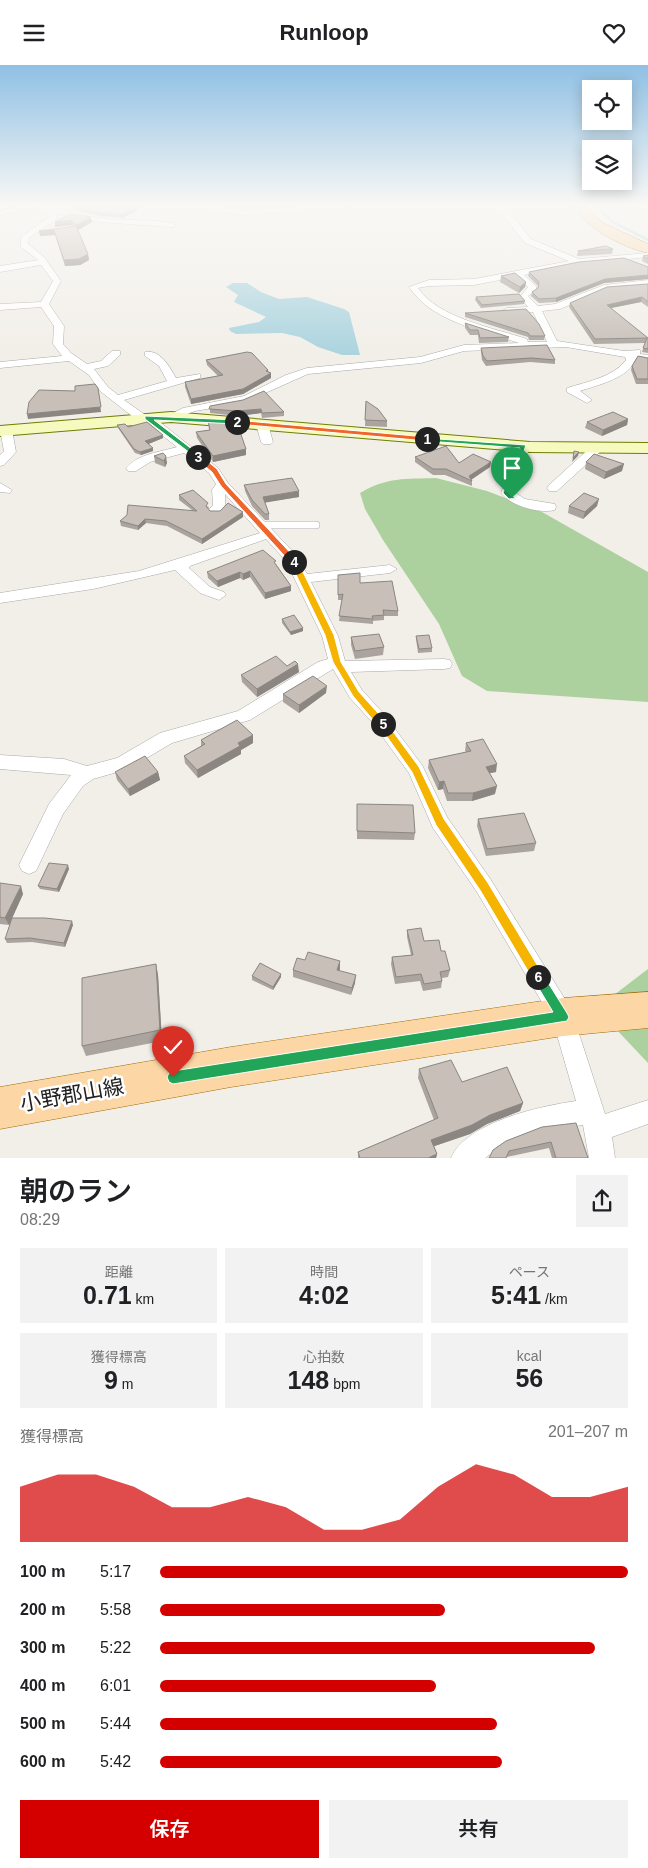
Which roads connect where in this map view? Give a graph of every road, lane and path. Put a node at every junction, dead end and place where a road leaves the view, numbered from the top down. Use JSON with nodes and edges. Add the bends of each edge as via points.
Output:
{"nodes":[{"id":1,"x":35,"y":255,"type":"edge"},
{"id":2,"x":561,"y":255,"type":"edge"},
{"id":3,"x":648,"y":255,"type":"edge"},
{"id":4,"x":623,"y":257,"type":"junction"},
{"id":5,"x":43,"y":262,"type":"junction"},
{"id":6,"x":578,"y":262,"type":"junction"},
{"id":7,"x":640,"y":264,"type":"edge"},
{"id":8,"x":0,"y":269,"type":"edge"},
{"id":9,"x":516,"y":273,"type":"junction"},
{"id":10,"x":648,"y":283,"type":"edge"},
{"id":11,"x":44,"y":304,"type":"junction"},
{"id":12,"x":0,"y":307,"type":"edge"},
{"id":13,"x":537,"y":310,"type":"junction"},
{"id":14,"x":492,"y":312,"type":"edge"},
{"id":15,"x":474,"y":313,"type":"edge"},
{"id":16,"x":446,"y":314,"type":"junction"},
{"id":17,"x":553,"y":344,"type":"junction"},
{"id":18,"x":532,"y":345,"type":"junction"},
{"id":19,"x":648,"y":351,"type":"edge"},
{"id":20,"x":116,"y":353,"type":"dead end"},
{"id":21,"x":628,"y":353,"type":"junction"},
{"id":22,"x":149,"y":354,"type":"dead end"},
{"id":23,"x":71,"y":357,"type":"junction"},
{"id":24,"x":648,"y":357,"type":"edge"},
{"id":25,"x":0,"y":365,"type":"edge"},
{"id":26,"x":86,"y":367,"type":"junction"},
{"id":27,"x":196,"y":376,"type":"dead end"},
{"id":28,"x":173,"y":382,"type":"junction"},
{"id":29,"x":118,"y":398,"type":"junction"},
{"id":30,"x":587,"y":399,"type":"dead end"},
{"id":31,"x":172,"y":417,"type":"junction"},
{"id":32,"x":144,"y":418,"type":"junction"},
{"id":33,"x":262,"y":424,"type":"junction"},
{"id":34,"x":3,"y":431,"type":"edge"},
{"id":35,"x":267,"y":442,"type":"dead end"},
{"id":36,"x":524,"y":446,"type":"junction"},
{"id":37,"x":188,"y":448,"type":"junction"},
{"id":38,"x":597,"y":448,"type":"junction"},
{"id":39,"x":648,"y":448,"type":"edge"},
{"id":40,"x":0,"y":461,"type":"edge"},
{"id":41,"x":132,"y":468,"type":"dead end"},
{"id":42,"x":223,"y":485,"type":"junction"},
{"id":43,"x":553,"y":488,"type":"dead end"},
{"id":44,"x":550,"y":507,"type":"dead end"},
{"id":45,"x":215,"y":511,"type":"edge"},
{"id":46,"x":316,"y":525,"type":"dead end"},
{"id":47,"x":265,"y":529,"type":"junction"},
{"id":48,"x":184,"y":563,"type":"junction"},
{"id":49,"x":390,"y":569,"type":"dead end"},
{"id":50,"x":304,"y":579,"type":"junction"},
{"id":51,"x":219,"y":595,"type":"dead end"},
{"id":52,"x":0,"y":598,"type":"edge"},
{"id":53,"x":444,"y":664,"type":"dead end"},
{"id":54,"x":339,"y":665,"type":"junction"},
{"id":55,"x":0,"y":762,"type":"edge"},
{"id":56,"x":87,"y":773,"type":"junction"},
{"id":57,"x":29,"y":865,"type":"dead end"},
{"id":58,"x":648,"y":1011,"type":"edge"},
{"id":59,"x":563,"y":1017,"type":"junction"},
{"id":60,"x":0,"y":1108,"type":"edge"},
{"id":61,"x":648,"y":1112,"type":"edge"},
{"id":62,"x":594,"y":1120,"type":"junction"},
{"id":63,"x":464,"y":1158,"type":"edge"},
{"id":64,"x":602,"y":1158,"type":"edge"}],
"edges":[{"from":1,"to":5,"type":"street"},
{"from":2,"to":6,"type":"street"},
{"from":3,"to":4,"type":"street"},
{"from":4,"to":6,"type":"street"},
{"from":4,"to":7,"type":"street"},
{"from":5,"to":8,"type":"street"},
{"from":5,"to":11,"type":"street","via":[[57,281]]},
{"from":6,"to":9,"type":"street"},
{"from":9,"to":13,"type":"street","via":[[532,286],[533,289],[524,297]]},
{"from":9,"to":16,"type":"street","via":[[413,287],[421,299]]},
{"from":10,"to":13,"type":"street","via":[[604,288],[562,306]]},
{"from":11,"to":12,"type":"street"},
{"from":11,"to":23,"type":"street","via":[[59,326],[58,344]]},
{"from":13,"to":14,"type":"street"},
{"from":13,"to":17,"type":"street"},
{"from":15,"to":16,"type":"street"},
{"from":16,"to":18,"type":"street"},
{"from":17,"to":18,"type":"street"},
{"from":17,"to":21,"type":"street"},
{"from":18,"to":31,"type":"street","via":[[464,349],[421,360],[307,371],[249,398],[186,410]]},
{"from":19,"to":21,"type":"street"},
{"from":20,"to":26,"type":"street","via":[[104,364]]},
{"from":21,"to":24,"type":"street"},
{"from":21,"to":30,"type":"street","via":[[631,360],[628,366],[571,390]]},
{"from":22,"to":28,"type":"street","via":[[163,364]]},
{"from":23,"to":25,"type":"street"},
{"from":23,"to":26,"type":"street"},
{"from":26,"to":29,"type":"street","via":[[104,389]]},
{"from":27,"to":28,"type":"street"},
{"from":28,"to":29,"type":"street"},
{"from":29,"to":32,"type":"street"},
{"from":31,"to":32,"type":"street"},
{"from":31,"to":33,"type":"street"},
{"from":32,"to":34,"type":"street"},
{"from":32,"to":37,"type":"street"},
{"from":33,"to":35,"type":"street"},
{"from":33,"to":36,"type":"street"},
{"from":34,"to":40,"type":"street","via":[[10,452]]},
{"from":36,"to":38,"type":"street"},
{"from":36,"to":44,"type":"street","via":[[507,493],[520,501]]},
{"from":37,"to":41,"type":"street","via":[[146,459]]},
{"from":37,"to":42,"type":"street","via":[[214,471]]},
{"from":38,"to":39,"type":"street"},
{"from":38,"to":43,"type":"street"},
{"from":42,"to":45,"type":"street","via":[[218,490],[219,505]]},
{"from":42,"to":47,"type":"street"},
{"from":46,"to":47,"type":"lane"},
{"from":47,"to":48,"type":"street"},
{"from":47,"to":50,"type":"street","via":[[292,559]]},
{"from":48,"to":51,"type":"street","via":[[181,569],[205,590]]},
{"from":48,"to":52,"type":"street","via":[[88,587]]},
{"from":49,"to":50,"type":"street"},
{"from":50,"to":54,"type":"street","via":[[330,635]]},
{"from":53,"to":54,"type":"street"},
{"from":54,"to":56,"type":"street","via":[[324,666],[244,716],[166,738],[122,764]]},
{"from":54,"to":59,"type":"street","via":[[356,694],[416,770],[440,822],[484,886]]},
{"from":55,"to":56,"type":"street","via":[[64,766]]},
{"from":56,"to":57,"type":"street","via":[[56,809]]},
{"from":58,"to":59,"type":"main road","name":"小野郡山線"},
{"from":59,"to":60,"type":"main road","name":"小野郡山線","via":[[231,1067]]},
{"from":59,"to":62,"type":"street"},
{"from":61,"to":62,"type":"street"},
{"from":62,"to":63,"type":"street","via":[[539,1119],[495,1135]]},
{"from":62,"to":64,"type":"street"}]}
